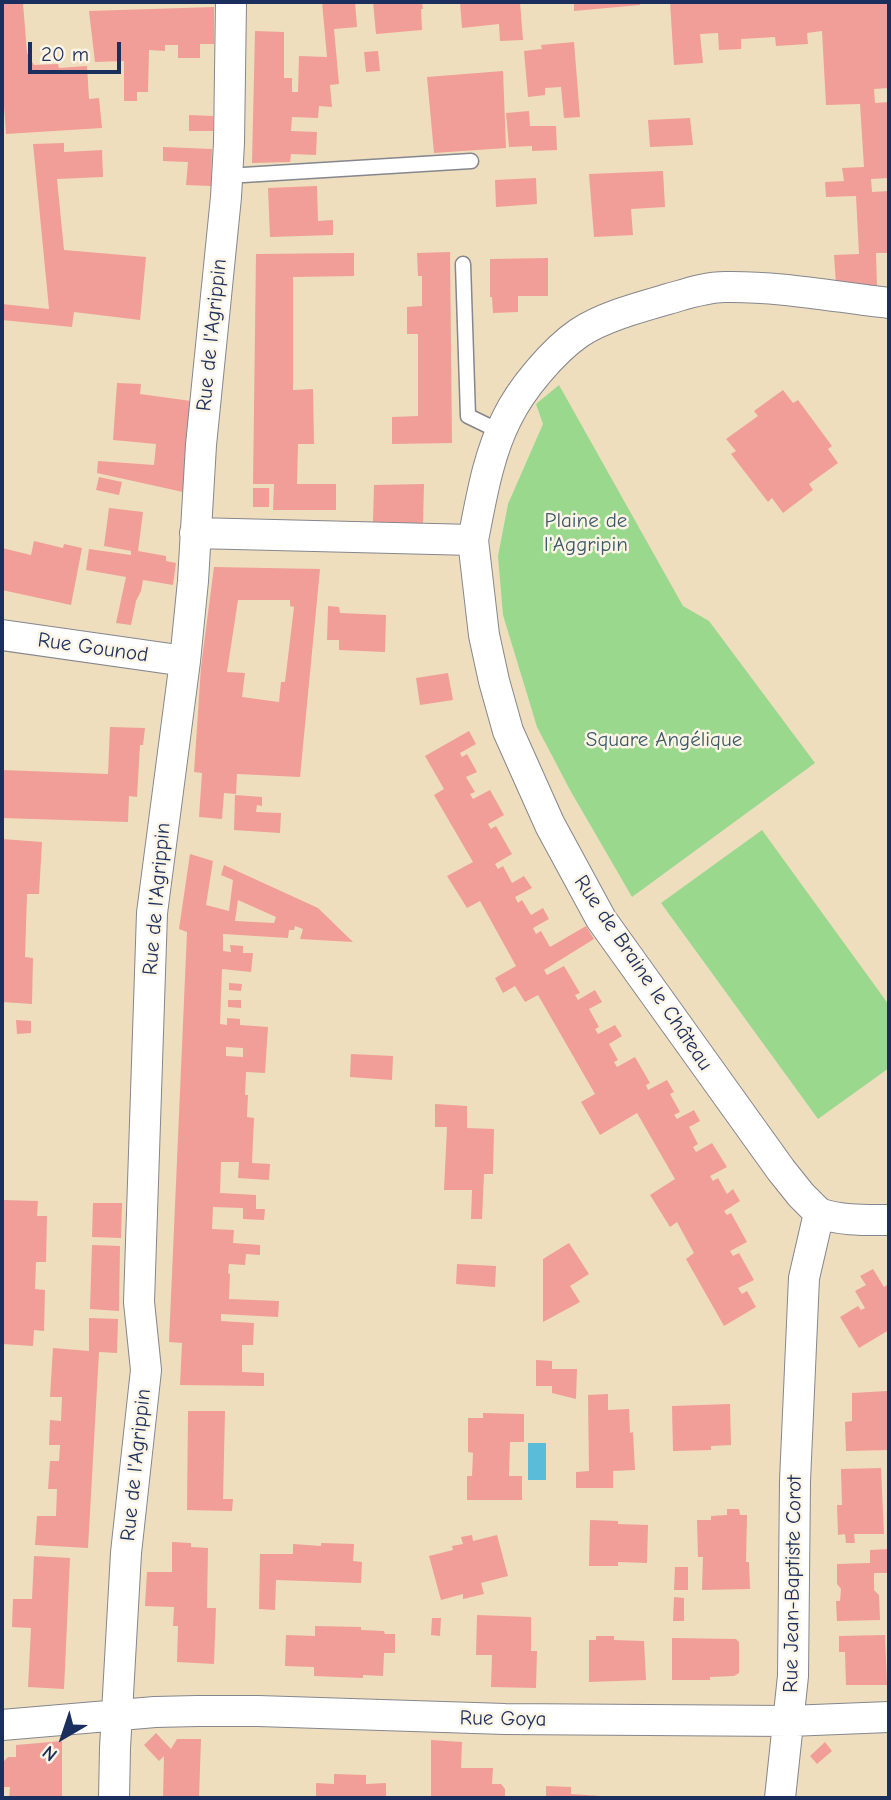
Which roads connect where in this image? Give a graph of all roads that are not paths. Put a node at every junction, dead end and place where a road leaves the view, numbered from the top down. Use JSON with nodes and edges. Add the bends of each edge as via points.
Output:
{"nodes":[{"id":1,"x":231,"y":2,"type":"edge"},
{"id":2,"x":471,"y":161,"type":"dead end"},
{"id":3,"x":227,"y":176,"type":"junction"},
{"id":4,"x":463,"y":264,"type":"dead end"},
{"id":5,"x":889,"y":303,"type":"edge"},
{"id":6,"x":501,"y":432,"type":"junction"},
{"id":7,"x":195,"y":533,"type":"junction"},
{"id":8,"x":473,"y":540,"type":"junction"},
{"id":9,"x":2,"y":635,"type":"edge"},
{"id":10,"x":185,"y":661,"type":"junction"},
{"id":11,"x":818,"y":1213,"type":"junction"},
{"id":12,"x":889,"y":1220,"type":"edge"},
{"id":13,"x":117,"y":1716,"type":"junction"},
{"id":14,"x":889,"y":1717,"type":"edge"},
{"id":15,"x":789,"y":1721,"type":"junction"},
{"id":16,"x":2,"y":1725,"type":"edge"},
{"id":17,"x":114,"y":1798,"type":"edge"},
{"id":18,"x":780,"y":1798,"type":"edge"}],
"edges":[{"from":1,"to":3,"type":"street","name":"Rue de l'Agrippin"},
{"from":2,"to":3,"type":"lane"},
{"from":3,"to":7,"type":"street","name":"Rue de l'Agrippin"},
{"from":4,"to":6,"type":"lane","via":[[468,415]]},
{"from":5,"to":6,"type":"street","name":"Rue de Braine le Château","via":[[723,287],[651,304],[579,333],[525,388]]},
{"from":6,"to":8,"type":"street","name":"Rue de Braine le Château"},
{"from":7,"to":8,"type":"street"},
{"from":7,"to":10,"type":"street","name":"Rue de l'Agrippin"},
{"from":8,"to":11,"type":"street","name":"Rue de Braine le Château","via":[[494,681],[508,732],[550,825],[601,919],[781,1170]]},
{"from":9,"to":10,"type":"street","name":"Rue Gounod"},
{"from":10,"to":13,"type":"street","name":"Rue de l'Agrippin","via":[[152,913],[139,1301],[146,1370],[127,1553]]},
{"from":11,"to":12,"type":"street","via":[[849,1220]]},
{"from":11,"to":15,"type":"street","name":"Rue Jean-Baptiste Corot","via":[[804,1278]]},
{"from":13,"to":15,"type":"street","name":"Rue Goya","via":[[258,1711]]},
{"from":13,"to":16,"type":"street","name":"Rue Goya"},
{"from":13,"to":17,"type":"street","name":"Rue de l'Agrippin"},
{"from":14,"to":15,"type":"street","name":"Rue Goya"},
{"from":15,"to":18,"type":"street","name":"Rue Jean-Baptiste Corot"}]}
